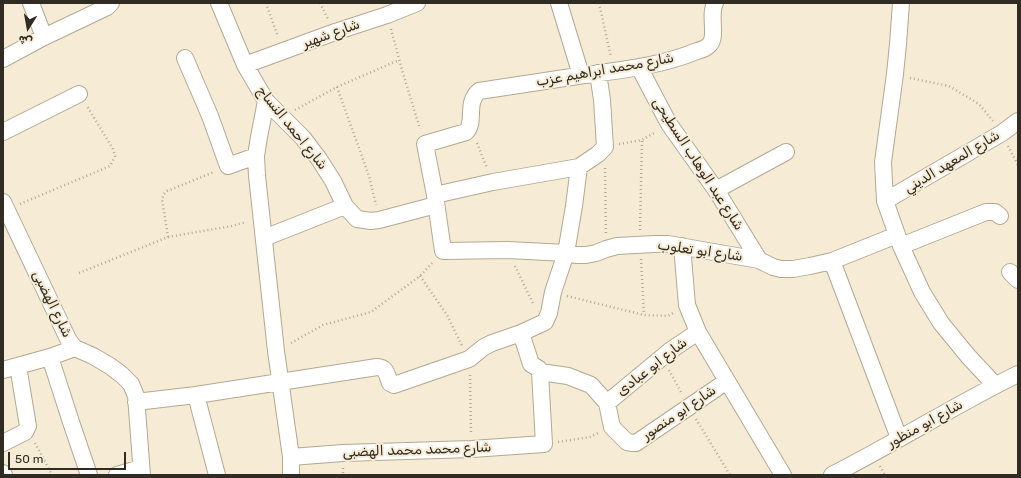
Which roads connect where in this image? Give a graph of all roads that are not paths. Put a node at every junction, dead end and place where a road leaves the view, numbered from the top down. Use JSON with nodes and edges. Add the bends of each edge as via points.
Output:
{"nodes":[{"id":1,"x":31,"y":3,"type":"edge"},
{"id":2,"x":219,"y":3,"type":"edge"},
{"id":3,"x":417,"y":3,"type":"edge"},
{"id":4,"x":559,"y":3,"type":"edge"},
{"id":5,"x":716,"y":3,"type":"edge"},
{"id":6,"x":901,"y":3,"type":"edge"},
{"id":7,"x":109,"y":5,"type":"edge"},
{"id":8,"x":44,"y":37,"type":"junction"},
{"id":9,"x":4,"y":58,"type":"edge"},
{"id":10,"x":185,"y":58,"type":"dead end"},
{"id":11,"x":245,"y":66,"type":"junction"},
{"id":12,"x":639,"y":68,"type":"junction"},
{"id":13,"x":598,"y":73,"type":"junction"},
{"id":14,"x":581,"y":75,"type":"junction"},
{"id":15,"x":79,"y":94,"type":"road end"},
{"id":16,"x":266,"y":101,"type":"junction"},
{"id":17,"x":1018,"y":121,"type":"edge"},
{"id":18,"x":3,"y":132,"type":"edge"},
{"id":19,"x":786,"y":152,"type":"dead end"},
{"id":20,"x":256,"y":156,"type":"junction"},
{"id":21,"x":579,"y":167,"type":"junction"},
{"id":22,"x":716,"y":190,"type":"junction"},
{"id":23,"x":436,"y":200,"type":"junction"},
{"id":24,"x":885,"y":201,"type":"junction"},
{"id":25,"x":5,"y":206,"type":"edge"},
{"id":26,"x":345,"y":206,"type":"junction"},
{"id":27,"x":1000,"y":216,"type":"dead end"},
{"id":28,"x":264,"y":238,"type":"junction"},
{"id":29,"x":899,"y":240,"type":"junction"},
{"id":30,"x":682,"y":246,"type":"junction"},
{"id":31,"x":566,"y":253,"type":"junction"},
{"id":32,"x":759,"y":260,"type":"junction"},
{"id":33,"x":832,"y":261,"type":"junction"},
{"id":34,"x":698,"y":332,"type":"junction"},
{"id":35,"x":521,"y":333,"type":"junction"},
{"id":36,"x":74,"y":348,"type":"junction"},
{"id":37,"x":50,"y":357,"type":"junction"},
{"id":38,"x":10,"y":368,"type":"edge"},
{"id":39,"x":540,"y":372,"type":"junction"},
{"id":40,"x":1018,"y":374,"type":"edge"},
{"id":41,"x":727,"y":381,"type":"junction"},
{"id":42,"x":280,"y":382,"type":"junction"},
{"id":43,"x":995,"y":385,"type":"junction"},
{"id":44,"x":196,"y":395,"type":"junction"},
{"id":45,"x":136,"y":402,"type":"junction"},
{"id":46,"x":607,"y":403,"type":"junction"},
{"id":47,"x":898,"y":438,"type":"junction"},
{"id":48,"x":3,"y":443,"type":"edge"},
{"id":49,"x":291,"y":457,"type":"junction"},
{"id":50,"x":141,"y":471,"type":"edge"},
{"id":51,"x":89,"y":475,"type":"edge"},
{"id":52,"x":117,"y":475,"type":"edge"},
{"id":53,"x":217,"y":475,"type":"edge"},
{"id":54,"x":291,"y":475,"type":"edge"},
{"id":55,"x":783,"y":475,"type":"edge"},
{"id":56,"x":832,"y":475,"type":"edge"}],
"edges":[{"from":1,"to":8,"type":"street"},
{"from":2,"to":11,"type":"street","name":"شارع احمد النساج"},
{"from":3,"to":11,"type":"street","name":"شارع شهير"},
{"from":4,"to":14,"type":"street"},
{"from":5,"to":12,"type":"street","name":"شارع محمد ابراهيم عزب","via":[[713,8],[713,36],[710,45],[685,56]]},
{"from":6,"to":24,"type":"street","via":[[895,74],[883,162]]},
{"from":7,"to":8,"type":"street"},
{"from":8,"to":9,"type":"street"},
{"from":10,"to":20,"type":"street","via":[[228,166]]},
{"from":11,"to":16,"type":"street","name":"شارع احمد النساج"},
{"from":12,"to":13,"type":"street","name":"شارع محمد ابراهيم عزب"},
{"from":12,"to":22,"type":"street","name":"شارع عبد الوهاب السطيحى","via":[[669,124]]},
{"from":13,"to":14,"type":"street","name":"شارع محمد ابراهيم عزب"},
{"from":13,"to":21,"type":"street","via":[[605,147]]},
{"from":14,"to":23,"type":"street","name":"شارع محمد ابراهيم عزب","via":[[479,90],[471,104],[468,131],[426,144]]},
{"from":15,"to":18,"type":"street"},
{"from":16,"to":20,"type":"street"},
{"from":16,"to":26,"type":"street","name":"شارع احمد النساج","via":[[303,138],[319,159]]},
{"from":17,"to":24,"type":"street","name":"شارع المعهد الديني","via":[[1002,133]]},
{"from":19,"to":22,"type":"street"},
{"from":20,"to":28,"type":"street"},
{"from":21,"to":23,"type":"street","name":"شارع احمد النساج","via":[[493,182]]},
{"from":21,"to":31,"type":"street"},
{"from":22,"to":32,"type":"street","name":"شارع عبد الوهاب السطيحى"},
{"from":23,"to":26,"type":"street","name":"شارع احمد النساج","via":[[371,221],[357,218]]},
{"from":23,"to":31,"type":"street","name":"شارع ابو تعلوب","via":[[443,251],[508,250]]},
{"from":24,"to":29,"type":"street"},
{"from":25,"to":36,"type":"street","name":"شارع الهضبى"},
{"from":26,"to":28,"type":"street"},
{"from":27,"to":29,"type":"street","name":"شارع ابو تعلوب","via":[[995,212],[986,212]]},
{"from":28,"to":42,"type":"street"},
{"from":29,"to":33,"type":"street","name":"شارع ابو تعلوب"},
{"from":29,"to":43,"type":"street","via":[[922,292],[941,323]]},
{"from":30,"to":31,"type":"street","name":"شارع ابو تعلوب","via":[[617,246],[596,253]]},
{"from":30,"to":32,"type":"street","name":"شارع ابو تعلوب"},
{"from":30,"to":34,"type":"street","via":[[687,305]]},
{"from":31,"to":35,"type":"street","via":[[545,322]]},
{"from":32,"to":33,"type":"street","name":"شارع ابو تعلوب","via":[[773,267],[793,269]]},
{"from":33,"to":47,"type":"street"},
{"from":34,"to":41,"type":"street"},
{"from":34,"to":46,"type":"street","name":"شارع ابو عبادى","via":[[662,357]]},
{"from":35,"to":39,"type":"street","via":[[530,363]]},
{"from":35,"to":42,"type":"street","via":[[492,343],[469,359],[394,385],[390,384],[386,371],[380,367]]},
{"from":36,"to":37,"type":"street"},
{"from":36,"to":45,"type":"street","name":"شارع الهضبى","via":[[94,356],[122,375],[131,384]]},
{"from":37,"to":38,"type":"street"},
{"from":37,"to":51,"type":"street"},
{"from":38,"to":48,"type":"street","via":[[28,429]]},
{"from":39,"to":46,"type":"street","via":[[568,376],[591,385]]},
{"from":39,"to":49,"type":"street","name":"شارع محمد محمد الهضبى","via":[[544,444]]},
{"from":40,"to":43,"type":"street","name":"شارع ابو منظور"},
{"from":41,"to":46,"type":"street","name":"شارع ابو منصور","via":[[636,443],[627,442],[612,427]]},
{"from":41,"to":55,"type":"street"},
{"from":42,"to":44,"type":"street"},
{"from":42,"to":49,"type":"street"},
{"from":43,"to":47,"type":"street","name":"شارع ابو منظور"},
{"from":44,"to":45,"type":"street"},
{"from":44,"to":53,"type":"street"},
{"from":45,"to":50,"type":"street","name":"شارع الهضبى"},
{"from":47,"to":56,"type":"street","name":"شارع ابو منظور"},
{"from":49,"to":54,"type":"street"},
{"from":50,"to":52,"type":"street"}]}
